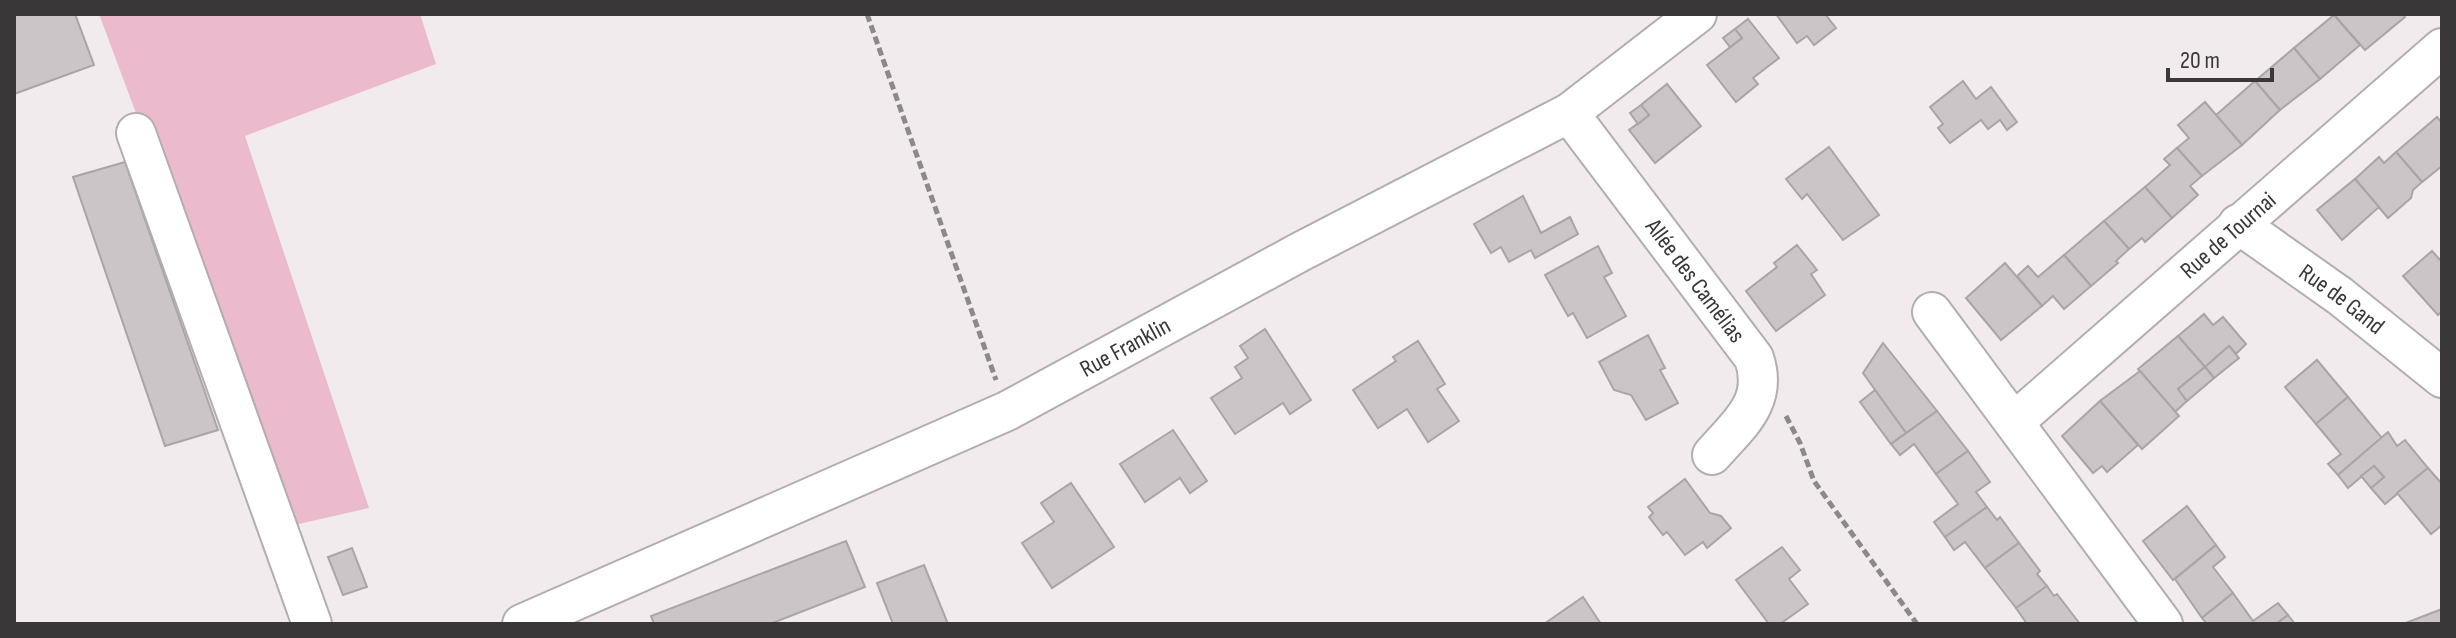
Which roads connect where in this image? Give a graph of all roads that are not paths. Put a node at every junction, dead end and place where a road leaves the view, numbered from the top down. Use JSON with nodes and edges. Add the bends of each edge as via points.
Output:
{"nodes":[{"id":1,"x":1697,"y":14,"type":"edge"},
{"id":2,"x":2442,"y":48,"type":"edge"},
{"id":3,"x":1569,"y":113,"type":"junction"},
{"id":4,"x":136,"y":133,"type":"dead end"},
{"id":5,"x":2238,"y":224,"type":"junction"},
{"id":6,"x":1932,"y":312,"type":"dead end"},
{"id":7,"x":2442,"y":378,"type":"edge"},
{"id":8,"x":2014,"y":422,"type":"junction"},
{"id":9,"x":1712,"y":455,"type":"dead end"},
{"id":10,"x":312,"y":624,"type":"edge"},
{"id":11,"x":522,"y":624,"type":"edge"},
{"id":12,"x":2163,"y":624,"type":"edge"}],
"edges":[{"from":1,"to":3,"type":"street","name":"Rue Franklin"},
{"from":2,"to":5,"type":"street","name":"Rue de Tournai"},
{"from":3,"to":9,"type":"street","name":"Allée des Camélias","via":[[1754,358],[1759,378],[1756,401]]},
{"from":3,"to":11,"type":"street","name":"Rue Franklin","via":[[1007,411]]},
{"from":4,"to":10,"type":"street"},
{"from":5,"to":7,"type":"street","name":"Rue de Gand"},
{"from":5,"to":8,"type":"street","name":"Rue de Tournai"},
{"from":6,"to":8,"type":"street"},
{"from":8,"to":12,"type":"street"}]}
